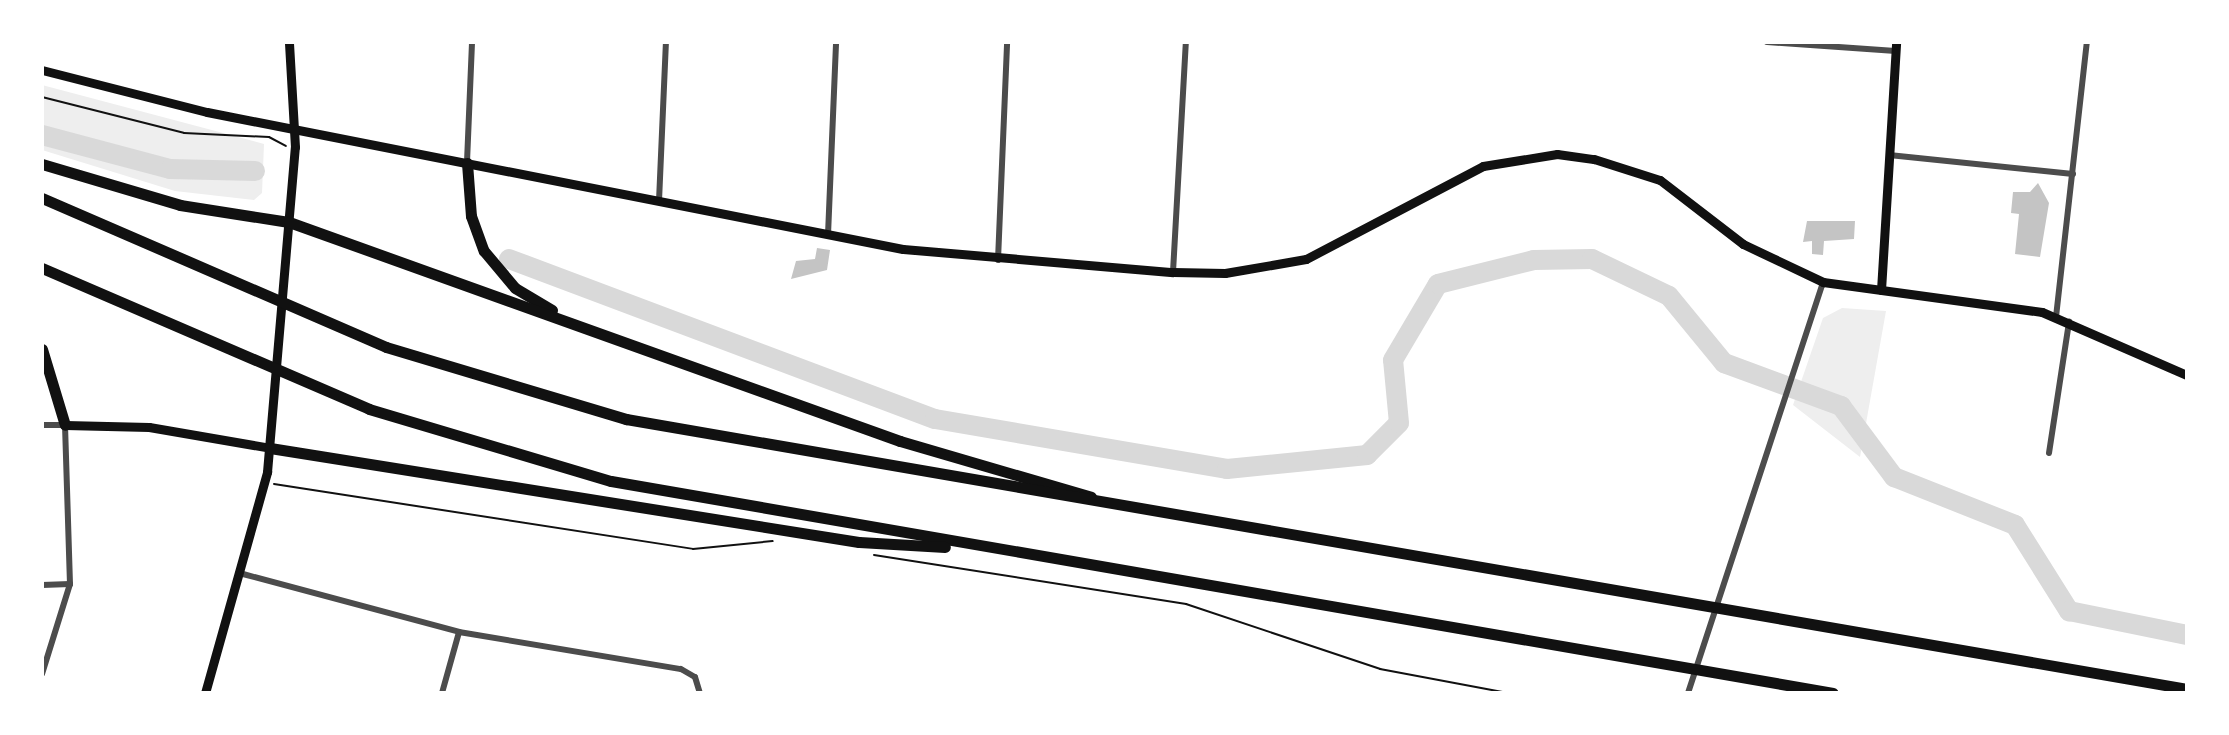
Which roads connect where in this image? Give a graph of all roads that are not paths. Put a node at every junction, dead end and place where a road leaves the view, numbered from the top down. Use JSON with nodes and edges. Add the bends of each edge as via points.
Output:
{"nodes":[{"id":1,"x":289,"y":42,"type":"edge"},
{"id":2,"x":472,"y":42,"type":"edge"},
{"id":3,"x":666,"y":42,"type":"edge"},
{"id":4,"x":836,"y":42,"type":"edge"},
{"id":5,"x":1007,"y":42,"type":"edge"},
{"id":6,"x":1186,"y":42,"type":"edge"},
{"id":7,"x":1767,"y":42,"type":"edge"},
{"id":8,"x":2087,"y":42,"type":"edge"},
{"id":9,"x":1896,"y":46,"type":"edge"},
{"id":10,"x":42,"y":70,"type":"edge"},
{"id":11,"x":296,"y":130,"type":"junction"},
{"id":12,"x":1889,"y":155,"type":"junction"},
{"id":13,"x":467,"y":163,"type":"junction"},
{"id":14,"x":42,"y":164,"type":"edge"},
{"id":15,"x":2073,"y":174,"type":"junction"},
{"id":16,"x":42,"y":198,"type":"edge"},
{"id":17,"x":659,"y":201,"type":"junction"},
{"id":18,"x":289,"y":222,"type":"junction"},
{"id":19,"x":828,"y":235,"type":"junction"},
{"id":20,"x":998,"y":260,"type":"junction"},
{"id":21,"x":42,"y":268,"type":"edge"},
{"id":22,"x":1173,"y":272,"type":"junction"},
{"id":23,"x":1823,"y":282,"type":"junction"},
{"id":24,"x":1881,"y":290,"type":"junction"},
{"id":25,"x":2056,"y":317,"type":"junction"},
{"id":26,"x":2069,"y":322,"type":"junction"},
{"id":27,"x":606,"y":336,"type":"junction"},
{"id":28,"x":42,"y":349,"type":"edge"},
{"id":29,"x":2187,"y":375,"type":"edge"},
{"id":30,"x":42,"y":425,"type":"edge"},
{"id":31,"x":65,"y":425,"type":"junction"},
{"id":32,"x":270,"y":448,"type":"junction"},
{"id":33,"x":2049,"y":453,"type":"dead end"},
{"id":34,"x":1106,"y":504,"type":"junction"},
{"id":35,"x":976,"y":547,"type":"junction"},
{"id":36,"x":243,"y":574,"type":"junction"},
{"id":37,"x":70,"y":584,"type":"junction"},
{"id":38,"x":42,"y":585,"type":"edge"},
{"id":39,"x":459,"y":632,"type":"junction"},
{"id":40,"x":42,"y":674,"type":"edge"},
{"id":41,"x":2187,"y":689,"type":"edge"},
{"id":42,"x":205,"y":693,"type":"edge"},
{"id":43,"x":442,"y":693,"type":"edge"},
{"id":44,"x":700,"y":693,"type":"edge"},
{"id":45,"x":1688,"y":693,"type":"edge"},
{"id":46,"x":1833,"y":693,"type":"edge"}],
"edges":[{"from":1,"to":11,"type":"main road"},
{"from":2,"to":13,"type":"street"},
{"from":3,"to":17,"type":"street"},
{"from":4,"to":19,"type":"street"},
{"from":5,"to":20,"type":"street"},
{"from":6,"to":22,"type":"street"},
{"from":7,"to":9,"type":"street"},
{"from":8,"to":15,"type":"street"},
{"from":9,"to":12,"type":"main road"},
{"from":10,"to":11,"type":"main road"},
{"from":11,"to":13,"type":"main road"},
{"from":11,"to":18,"type":"main road"},
{"from":12,"to":15,"type":"street"},
{"from":12,"to":24,"type":"main road"},
{"from":13,"to":17,"type":"main road"},
{"from":13,"to":27,"type":"highway","via":[[472,222],[499,272],[525,296]]},
{"from":14,"to":18,"type":"highway","via":[[180,205]]},
{"from":15,"to":25,"type":"street"},
{"from":16,"to":34,"type":"highway","via":[[348,332],[529,394],[670,428]]},
{"from":17,"to":19,"type":"main road"},
{"from":18,"to":27,"type":"highway"},
{"from":18,"to":32,"type":"main road"},
{"from":19,"to":20,"type":"main road"},
{"from":20,"to":22,"type":"main road"},
{"from":21,"to":35,"type":"highway","via":[[310,386],[499,452],[635,486]]},
{"from":22,"to":23,"type":"main road","via":[[1225,273],[1306,259],[1360,236],[1444,182],[1519,157],[1557,154],[1660,180],[1743,244]]},
{"from":23,"to":24,"type":"main road"},
{"from":23,"to":45,"type":"street"},
{"from":24,"to":25,"type":"main road","via":[[1977,298]]},
{"from":25,"to":26,"type":"main road"},
{"from":26,"to":29,"type":"main road"},
{"from":26,"to":33,"type":"street"},
{"from":27,"to":34,"type":"highway","via":[[900,441]]},
{"from":28,"to":31,"type":"highway"},
{"from":30,"to":31,"type":"street"},
{"from":31,"to":32,"type":"main road","via":[[138,426]]},
{"from":31,"to":37,"type":"street"},
{"from":32,"to":35,"type":"highway","via":[[859,542]]},
{"from":32,"to":36,"type":"main road"},
{"from":34,"to":41,"type":"highway"},
{"from":35,"to":46,"type":"highway"},
{"from":36,"to":39,"type":"street"},
{"from":36,"to":42,"type":"main road"},
{"from":37,"to":38,"type":"street"},
{"from":37,"to":40,"type":"street"},
{"from":39,"to":43,"type":"street"},
{"from":39,"to":44,"type":"street","via":[[681,669],[695,677]]}]}
